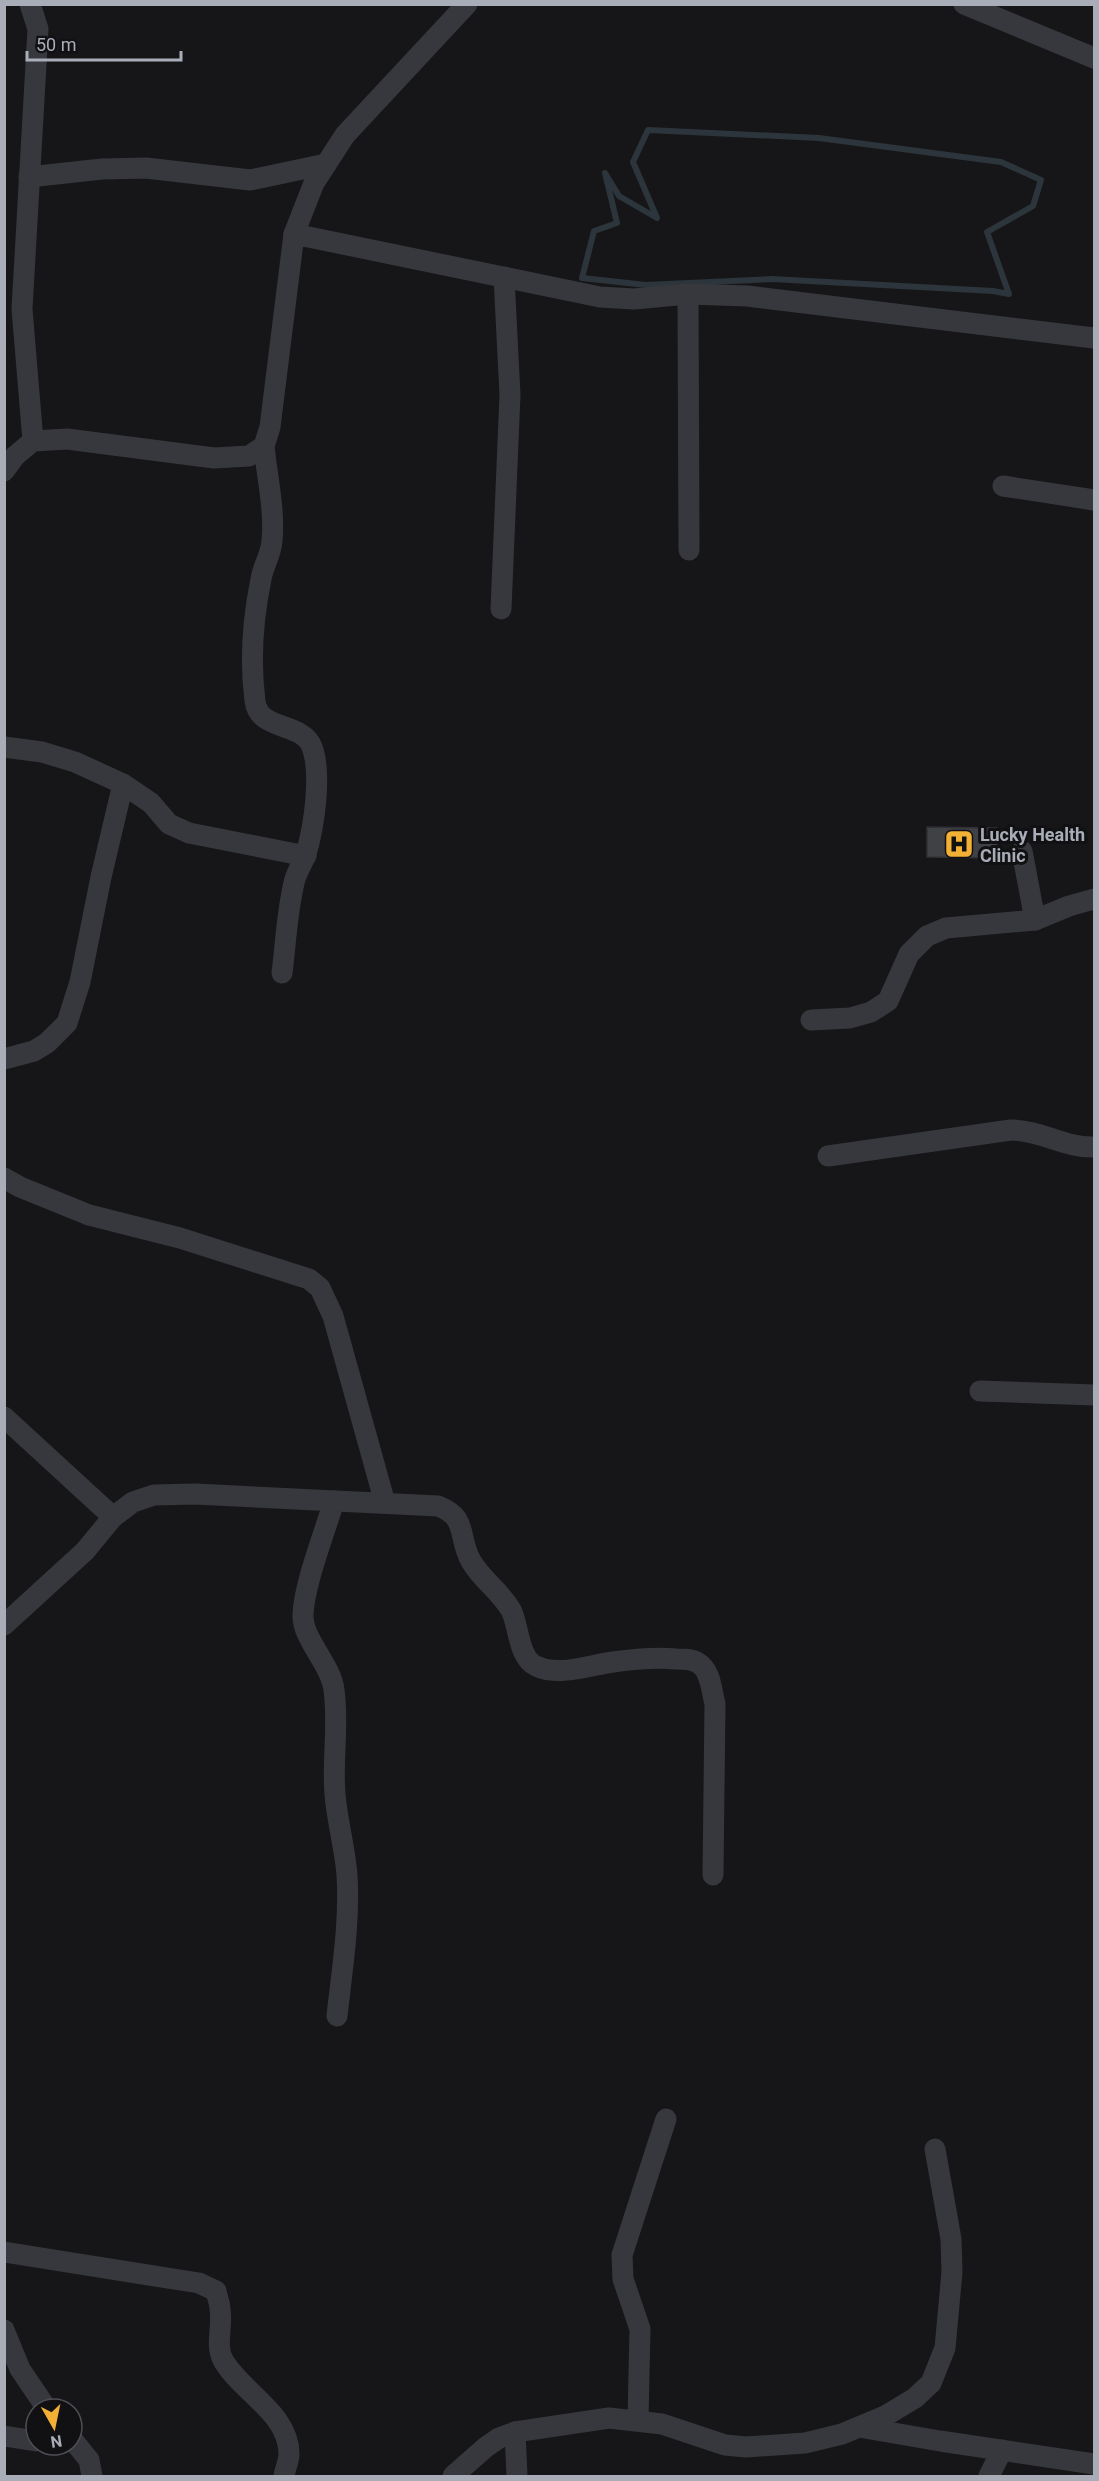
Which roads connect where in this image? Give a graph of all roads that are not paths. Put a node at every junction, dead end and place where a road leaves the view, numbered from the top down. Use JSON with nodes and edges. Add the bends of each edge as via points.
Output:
{"nodes":[{"id":1,"x":30,"y":4,"type":"edge"},
{"id":2,"x":467,"y":4,"type":"edge"},
{"id":3,"x":964,"y":4,"type":"edge"},
{"id":4,"x":1095,"y":58,"type":"edge"},
{"id":5,"x":326,"y":164,"type":"junction"},
{"id":6,"x":29,"y":177,"type":"junction"},
{"id":7,"x":294,"y":234,"type":"junction"},
{"id":8,"x":504,"y":277,"type":"junction"},
{"id":9,"x":688,"y":294,"type":"junction"},
{"id":10,"x":1095,"y":338,"type":"edge"},
{"id":11,"x":33,"y":441,"type":"junction"},
{"id":12,"x":264,"y":446,"type":"junction"},
{"id":13,"x":4,"y":471,"type":"edge"},
{"id":14,"x":1003,"y":486,"type":"dead end"},
{"id":15,"x":1095,"y":500,"type":"edge"},
{"id":16,"x":689,"y":550,"type":"dead end"},
{"id":17,"x":501,"y":609,"type":"dead end"},
{"id":18,"x":4,"y":747,"type":"edge"},
{"id":19,"x":123,"y":784,"type":"junction"},
{"id":20,"x":1022,"y":851,"type":"dead end"},
{"id":21,"x":306,"y":856,"type":"junction"},
{"id":22,"x":1095,"y":899,"type":"edge"},
{"id":23,"x":1035,"y":920,"type":"junction"},
{"id":24,"x":282,"y":973,"type":"dead end"},
{"id":25,"x":811,"y":1020,"type":"dead end"},
{"id":26,"x":4,"y":1059,"type":"edge"},
{"id":27,"x":1095,"y":1147,"type":"edge"},
{"id":28,"x":828,"y":1156,"type":"dead end"},
{"id":29,"x":4,"y":1178,"type":"edge"},
{"id":30,"x":980,"y":1391,"type":"dead end"},
{"id":31,"x":1095,"y":1395,"type":"edge"},
{"id":32,"x":4,"y":1417,"type":"edge"},
{"id":33,"x":334,"y":1501,"type":"junction"},
{"id":34,"x":385,"y":1503,"type":"junction"},
{"id":35,"x":113,"y":1517,"type":"junction"},
{"id":36,"x":4,"y":1625,"type":"edge"},
{"id":37,"x":713,"y":1875,"type":"dead end"},
{"id":38,"x":337,"y":2016,"type":"dead end"},
{"id":39,"x":666,"y":2119,"type":"dead end"},
{"id":40,"x":935,"y":2149,"type":"dead end"},
{"id":41,"x":4,"y":2252,"type":"edge"},
{"id":42,"x":4,"y":2330,"type":"edge"},
{"id":43,"x":39,"y":2397,"type":"edge"},
{"id":44,"x":638,"y":2420,"type":"junction"},
{"id":45,"x":859,"y":2427,"type":"junction"},
{"id":46,"x":514,"y":2432,"type":"junction"},
{"id":47,"x":4,"y":2436,"type":"edge"},
{"id":48,"x":24,"y":2439,"type":"edge"},
{"id":49,"x":1002,"y":2450,"type":"junction"},
{"id":50,"x":84,"y":2456,"type":"edge"},
{"id":51,"x":1095,"y":2464,"type":"edge"},
{"id":52,"x":92,"y":2476,"type":"edge"},
{"id":53,"x":284,"y":2476,"type":"edge"},
{"id":54,"x":453,"y":2476,"type":"edge"},
{"id":55,"x":517,"y":2476,"type":"edge"},
{"id":56,"x":989,"y":2476,"type":"edge"}],
"edges":[{"from":1,"to":6,"type":"street","via":[[38,29]]},
{"from":2,"to":5,"type":"street","via":[[345,135]]},
{"from":3,"to":4,"type":"street"},
{"from":5,"to":6,"type":"street","via":[[250,180],[146,168]]},
{"from":5,"to":7,"type":"street","via":[[314,183]]},
{"from":6,"to":11,"type":"street","via":[[22,309]]},
{"from":7,"to":8,"type":"street"},
{"from":7,"to":12,"type":"street","via":[[270,427]]},
{"from":8,"to":9,"type":"street","via":[[600,297],[634,299]]},
{"from":8,"to":17,"type":"street","via":[[510,395]]},
{"from":9,"to":10,"type":"street","via":[[747,296]]},
{"from":9,"to":16,"type":"street"},
{"from":11,"to":12,"type":"street","via":[[67,439],[214,458],[249,456]]},
{"from":11,"to":13,"type":"street"},
{"from":12,"to":21,"type":"street","via":[[273,528],[270,555],[261,577],[252,646],[255,703],[264,719],[301,734],[313,749],[316,810]]},
{"from":14,"to":15,"type":"street"},
{"from":18,"to":19,"type":"street","via":[[75,762]]},
{"from":19,"to":21,"type":"street","via":[[151,803],[169,824],[189,833]]},
{"from":19,"to":26,"type":"street","via":[[80,982],[67,1023],[34,1051]]},
{"from":20,"to":23,"type":"street"},
{"from":21,"to":24,"type":"street","via":[[291,897]]},
{"from":22,"to":23,"type":"street"},
{"from":23,"to":25,"type":"street","via":[[946,928],[927,936],[909,954],[888,1001],[871,1012],[850,1018]]},
{"from":27,"to":28,"type":"street","via":[[1011,1130]]},
{"from":29,"to":34,"type":"street","via":[[89,1215],[236,1255],[309,1279],[320,1288],[333,1316]]},
{"from":30,"to":31,"type":"street"},
{"from":32,"to":35,"type":"street"},
{"from":33,"to":34,"type":"street"},
{"from":33,"to":35,"type":"street","via":[[154,1495],[133,1502]]},
{"from":33,"to":38,"type":"street","via":[[302,1616],[334,1686],[337,1718],[334,1793],[347,1875],[347,1914]]},
{"from":34,"to":37,"type":"street","via":[[438,1506],[451,1511],[459,1522],[472,1563],[501,1594],[512,1612],[526,1656],[535,1666],[558,1671],[660,1658],[692,1660],[704,1667],[715,1704]]},
{"from":35,"to":36,"type":"street","via":[[85,1551]]},
{"from":39,"to":44,"type":"street","via":[[622,2255],[623,2279],[640,2329]]},
{"from":40,"to":45,"type":"street","via":[[951,2239],[945,2348],[931,2383],[915,2398]]},
{"from":41,"to":53,"type":"street","via":[[200,2283],[216,2291],[223,2359],[276,2418],[285,2435],[289,2453]]},
{"from":42,"to":43,"type":"street","via":[[20,2369]]},
{"from":44,"to":45,"type":"street","via":[[725,2445],[746,2446],[805,2443]]},
{"from":44,"to":46,"type":"street","via":[[609,2418]]},
{"from":45,"to":49,"type":"street"},
{"from":46,"to":54,"type":"street","via":[[486,2447]]},
{"from":46,"to":55,"type":"street"},
{"from":47,"to":48,"type":"street"},
{"from":49,"to":51,"type":"street"},
{"from":49,"to":56,"type":"street"},
{"from":50,"to":52,"type":"street","via":[[89,2460]]}]}
